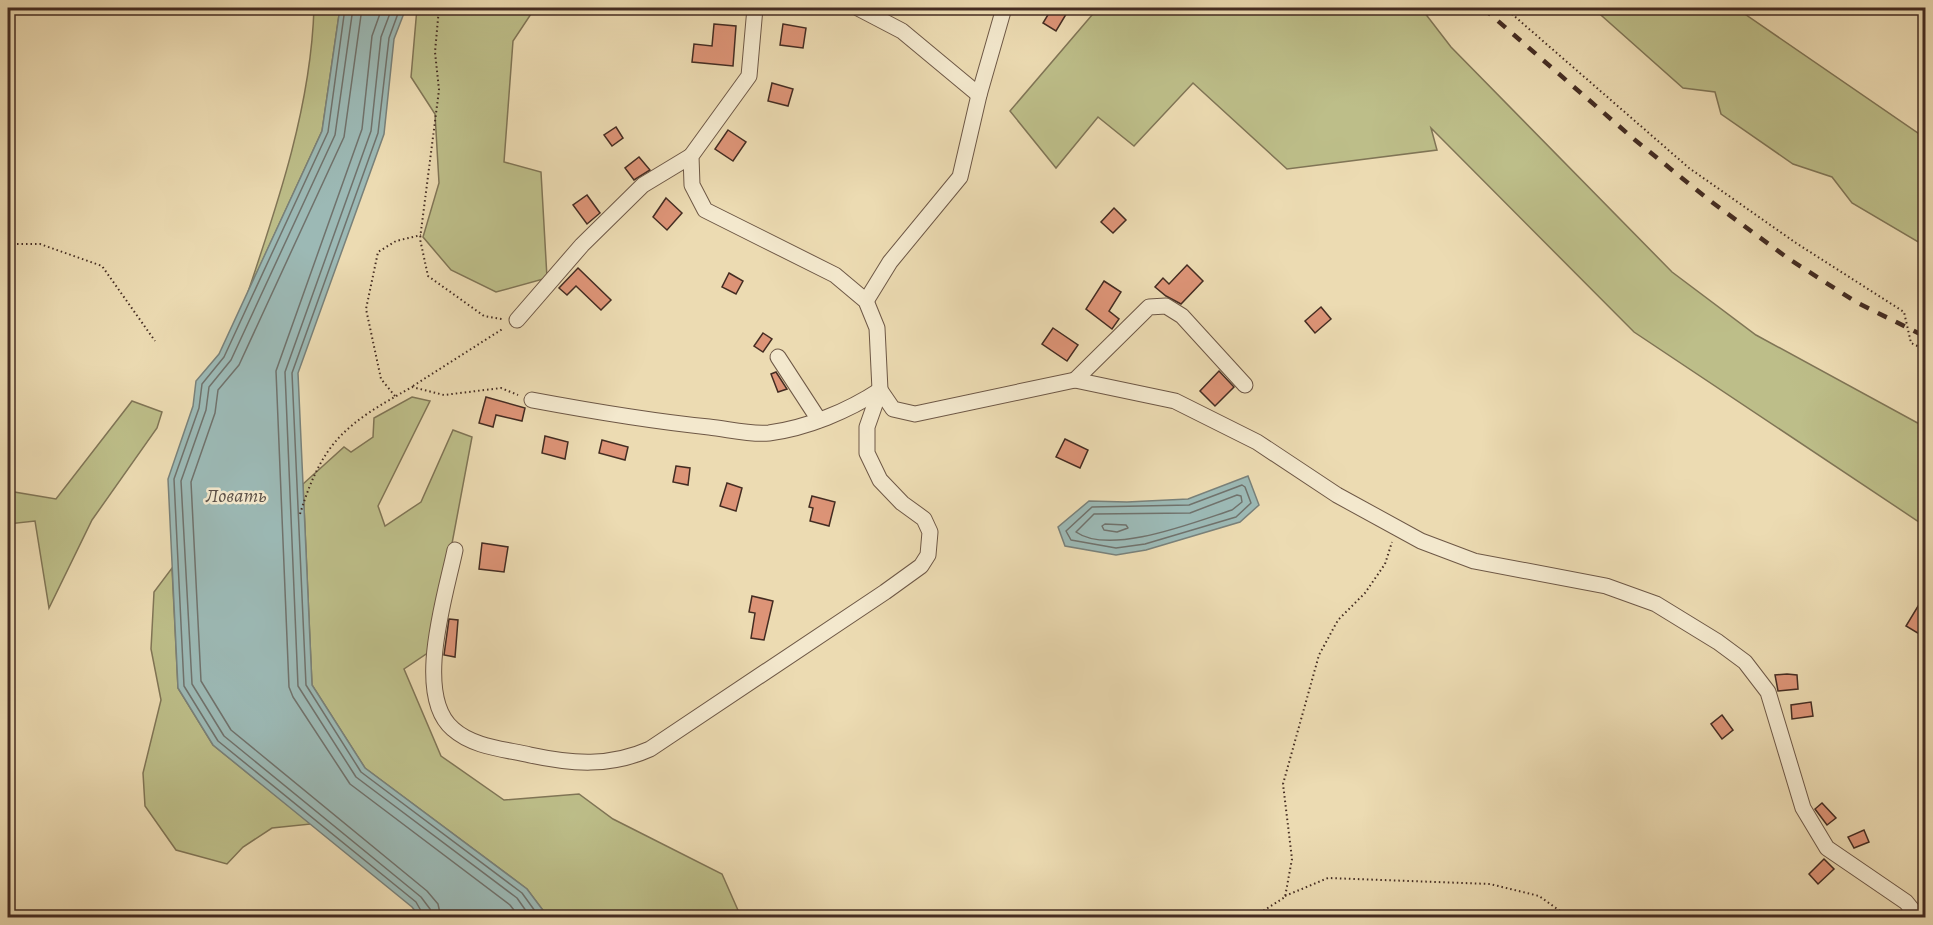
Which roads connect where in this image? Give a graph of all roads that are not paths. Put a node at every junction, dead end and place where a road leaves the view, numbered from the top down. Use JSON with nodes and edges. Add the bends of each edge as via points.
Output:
{"nodes":[{"id":1,"x":755,"y":8,"type":"edge"},
{"id":2,"x":858,"y":8,"type":"edge"},
{"id":3,"x":1004,"y":8,"type":"edge"},
{"id":4,"x":979,"y":95,"type":"junction"},
{"id":5,"x":691,"y":156,"type":"junction"},
{"id":6,"x":866,"y":301,"type":"junction"},
{"id":7,"x":517,"y":320,"type":"road end"},
{"id":8,"x":778,"y":357,"type":"dead end"},
{"id":9,"x":1075,"y":380,"type":"junction"},
{"id":10,"x":1245,"y":385,"type":"dead end"},
{"id":11,"x":880,"y":390,"type":"junction"},
{"id":12,"x":532,"y":400,"type":"road end"},
{"id":13,"x":819,"y":420,"type":"junction"},
{"id":14,"x":455,"y":550,"type":"dead end"},
{"id":15,"x":1919,"y":918,"type":"edge"}],
"edges":[{"from":1,"to":5,"type":"street","via":[[748,76]]},
{"from":2,"to":4,"type":"street","via":[[902,31]]},
{"from":3,"to":4,"type":"street"},
{"from":4,"to":6,"type":"street","via":[[960,177],[890,262]]},
{"from":5,"to":6,"type":"street","via":[[692,185],[705,210],[835,275]]},
{"from":5,"to":7,"type":"street","via":[[643,185],[582,245]]},
{"from":6,"to":11,"type":"street","via":[[877,328]]},
{"from":8,"to":13,"type":"street"},
{"from":9,"to":10,"type":"street","via":[[1149,307],[1166,306],[1182,316]]},
{"from":9,"to":11,"type":"street","via":[[915,414],[893,409]]},
{"from":9,"to":15,"type":"street","via":[[1175,401],[1257,442],[1337,495],[1421,541],[1474,561],[1606,586],[1656,604],[1745,662],[1768,692],[1803,808],[1827,848],[1906,902]]},
{"from":11,"to":13,"type":"street"},
{"from":11,"to":14,"type":"street","via":[[867,427],[867,453],[880,480],[924,519],[930,532],[928,555],[921,566],[650,749],[628,758],[587,764],[544,758],[477,743],[452,729],[434,697],[432,666]]},
{"from":12,"to":13,"type":"street","via":[[637,419],[766,433]]}]}
